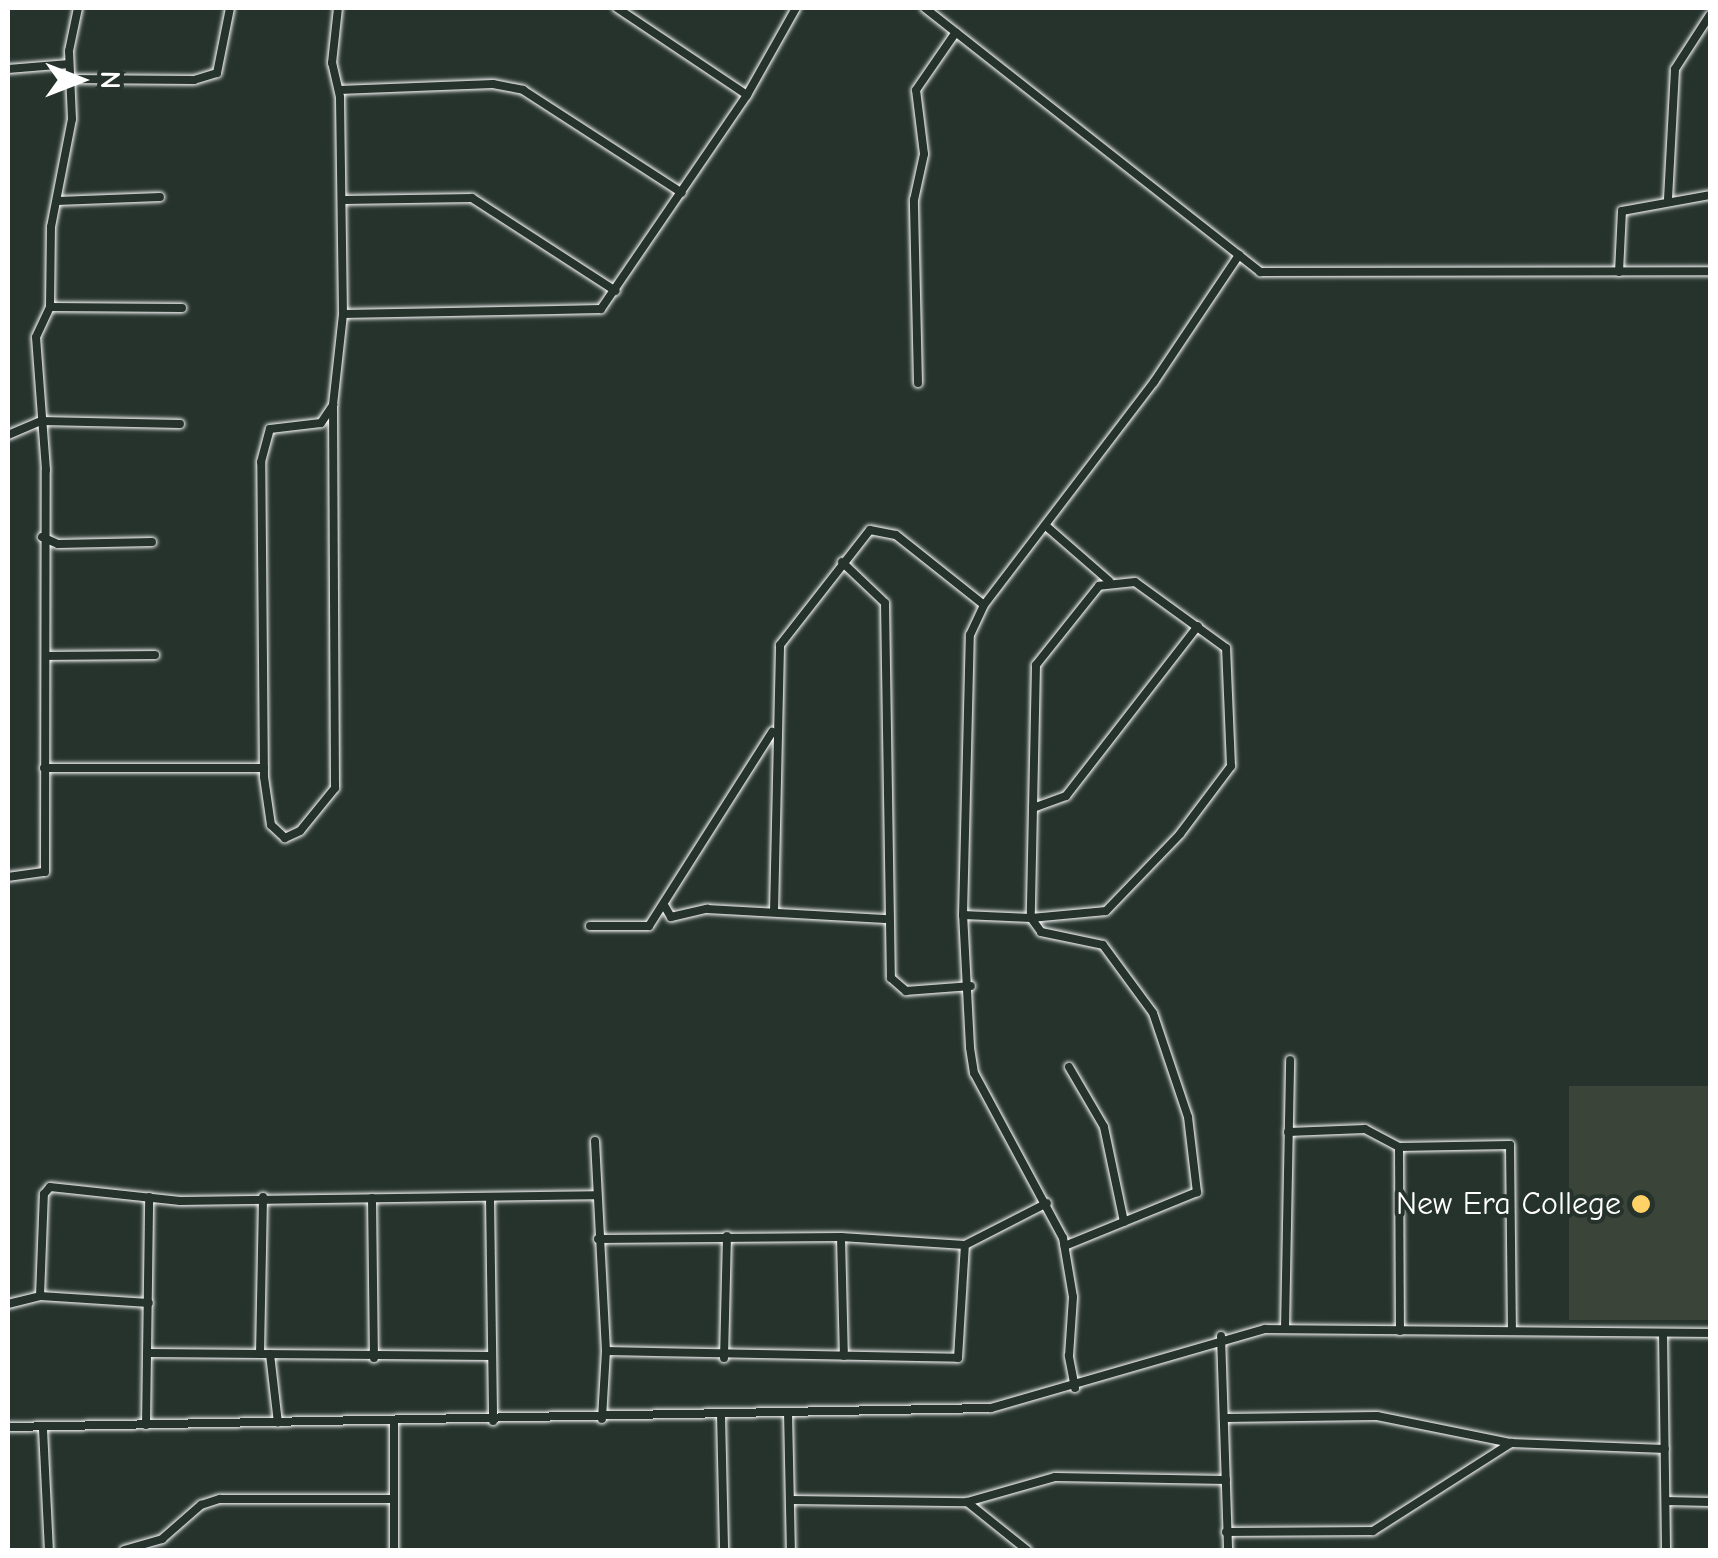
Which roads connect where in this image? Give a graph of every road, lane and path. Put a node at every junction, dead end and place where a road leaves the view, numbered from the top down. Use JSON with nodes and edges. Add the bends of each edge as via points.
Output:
{"nodes":[{"id":1,"x":78,"y":8,"type":"edge"},
{"id":2,"x":230,"y":8,"type":"edge"},
{"id":3,"x":338,"y":8,"type":"edge"},
{"id":4,"x":617,"y":8,"type":"edge"},
{"id":5,"x":796,"y":8,"type":"edge"},
{"id":6,"x":925,"y":8,"type":"edge"},
{"id":7,"x":1710,"y":15,"type":"edge"},
{"id":8,"x":956,"y":32,"type":"junction"},
{"id":9,"x":70,"y":64,"type":"junction"},
{"id":10,"x":8,"y":69,"type":"edge"},
{"id":11,"x":71,"y":80,"type":"junction"},
{"id":12,"x":339,"y":90,"type":"junction"},
{"id":13,"x":747,"y":95,"type":"junction"},
{"id":14,"x":682,"y":193,"type":"junction"},
{"id":15,"x":1710,"y":195,"type":"edge"},
{"id":16,"x":160,"y":198,"type":"dead end"},
{"id":17,"x":1668,"y":199,"type":"junction"},
{"id":18,"x":344,"y":200,"type":"junction"},
{"id":19,"x":57,"y":201,"type":"junction"},
{"id":20,"x":1239,"y":255,"type":"junction"},
{"id":21,"x":1710,"y":271,"type":"edge"},
{"id":22,"x":1618,"y":272,"type":"junction"},
{"id":23,"x":616,"y":291,"type":"junction"},
{"id":24,"x":50,"y":307,"type":"junction"},
{"id":25,"x":182,"y":308,"type":"dead end"},
{"id":26,"x":343,"y":314,"type":"junction"},
{"id":27,"x":918,"y":384,"type":"dead end"},
{"id":28,"x":333,"y":405,"type":"junction"},
{"id":29,"x":41,"y":422,"type":"junction"},
{"id":30,"x":180,"y":424,"type":"dead end"},
{"id":31,"x":8,"y":435,"type":"edge"},
{"id":32,"x":1046,"y":526,"type":"junction"},
{"id":33,"x":42,"y":538,"type":"junction"},
{"id":34,"x":152,"y":542,"type":"dead end"},
{"id":35,"x":58,"y":544,"type":"junction"},
{"id":36,"x":43,"y":556,"type":"junction"},
{"id":37,"x":842,"y":562,"type":"junction"},
{"id":38,"x":1109,"y":581,"type":"junction"},
{"id":39,"x":984,"y":605,"type":"junction"},
{"id":40,"x":1198,"y":626,"type":"junction"},
{"id":41,"x":154,"y":655,"type":"dead end"},
{"id":42,"x":46,"y":656,"type":"junction"},
{"id":43,"x":774,"y":730,"type":"junction"},
{"id":44,"x":44,"y":768,"type":"junction"},
{"id":45,"x":264,"y":768,"type":"junction"},
{"id":46,"x":1033,"y":808,"type":"junction"},
{"id":47,"x":8,"y":878,"type":"edge"},
{"id":48,"x":664,"y":902,"type":"junction"},
{"id":49,"x":774,"y":912,"type":"junction"},
{"id":50,"x":964,"y":915,"type":"junction"},
{"id":51,"x":1032,"y":916,"type":"junction"},
{"id":52,"x":886,"y":919,"type":"junction"},
{"id":53,"x":590,"y":926,"type":"dead end"},
{"id":54,"x":971,"y":986,"type":"junction"},
{"id":55,"x":1290,"y":1060,"type":"dead end"},
{"id":56,"x":1069,"y":1066,"type":"dead end"},
{"id":57,"x":1288,"y":1132,"type":"junction"},
{"id":58,"x":596,"y":1141,"type":"dead end"},
{"id":59,"x":1399,"y":1147,"type":"junction"},
{"id":60,"x":594,"y":1195,"type":"junction"},
{"id":61,"x":149,"y":1197,"type":"junction"},
{"id":62,"x":263,"y":1197,"type":"junction"},
{"id":63,"x":372,"y":1198,"type":"junction"},
{"id":64,"x":490,"y":1198,"type":"junction"},
{"id":65,"x":1047,"y":1203,"type":"junction"},
{"id":66,"x":1124,"y":1222,"type":"junction"},
{"id":67,"x":727,"y":1236,"type":"junction"},
{"id":68,"x":842,"y":1237,"type":"junction"},
{"id":69,"x":598,"y":1239,"type":"junction"},
{"id":70,"x":964,"y":1245,"type":"junction"},
{"id":71,"x":1065,"y":1246,"type":"junction"},
{"id":72,"x":40,"y":1296,"type":"junction"},
{"id":73,"x":8,"y":1304,"type":"edge"},
{"id":74,"x":149,"y":1304,"type":"junction"},
{"id":75,"x":1285,"y":1329,"type":"junction"},
{"id":76,"x":1400,"y":1331,"type":"junction"},
{"id":77,"x":1512,"y":1332,"type":"junction"},
{"id":78,"x":1662,"y":1333,"type":"junction"},
{"id":79,"x":1710,"y":1333,"type":"edge"},
{"id":80,"x":1221,"y":1336,"type":"junction"},
{"id":81,"x":606,"y":1351,"type":"junction"},
{"id":82,"x":148,"y":1354,"type":"junction"},
{"id":83,"x":265,"y":1354,"type":"junction"},
{"id":84,"x":492,"y":1356,"type":"junction"},
{"id":85,"x":844,"y":1356,"type":"junction"},
{"id":86,"x":374,"y":1358,"type":"junction"},
{"id":87,"x":724,"y":1358,"type":"junction"},
{"id":88,"x":1075,"y":1388,"type":"junction"},
{"id":89,"x":788,"y":1412,"type":"junction"},
{"id":90,"x":720,"y":1414,"type":"junction"},
{"id":91,"x":1226,"y":1418,"type":"junction"},
{"id":92,"x":602,"y":1420,"type":"junction"},
{"id":93,"x":493,"y":1421,"type":"junction"},
{"id":94,"x":394,"y":1422,"type":"junction"},
{"id":95,"x":278,"y":1423,"type":"junction"},
{"id":96,"x":146,"y":1425,"type":"junction"},
{"id":97,"x":8,"y":1427,"type":"edge"},
{"id":98,"x":43,"y":1428,"type":"junction"},
{"id":99,"x":1511,"y":1442,"type":"junction"},
{"id":100,"x":1665,"y":1449,"type":"junction"},
{"id":101,"x":1226,"y":1480,"type":"junction"},
{"id":102,"x":394,"y":1498,"type":"junction"},
{"id":103,"x":791,"y":1500,"type":"junction"},
{"id":104,"x":1666,"y":1501,"type":"junction"},
{"id":105,"x":967,"y":1502,"type":"junction"},
{"id":106,"x":1710,"y":1502,"type":"edge"},
{"id":107,"x":1226,"y":1532,"type":"junction"},
{"id":108,"x":162,"y":1539,"type":"junction"},
{"id":109,"x":49,"y":1550,"type":"edge"},
{"id":110,"x":124,"y":1550,"type":"edge"},
{"id":111,"x":162,"y":1550,"type":"edge"},
{"id":112,"x":394,"y":1550,"type":"edge"},
{"id":113,"x":724,"y":1550,"type":"edge"},
{"id":114,"x":791,"y":1550,"type":"edge"},
{"id":115,"x":1027,"y":1550,"type":"edge"},
{"id":116,"x":1228,"y":1550,"type":"edge"},
{"id":117,"x":1666,"y":1550,"type":"edge"}],
"edges":[{"from":1,"to":9,"type":"street"},
{"from":2,"to":11,"type":"street","via":[[224,60],[207,77]]},
{"from":3,"to":12,"type":"street","via":[[332,64]]},
{"from":4,"to":13,"type":"street"},
{"from":5,"to":13,"type":"street"},
{"from":6,"to":8,"type":"street"},
{"from":7,"to":17,"type":"street","via":[[1675,70]]},
{"from":8,"to":20,"type":"street"},
{"from":8,"to":27,"type":"street","via":[[916,90],[924,154],[914,200]]},
{"from":9,"to":10,"type":"street"},
{"from":9,"to":11,"type":"street"},
{"from":11,"to":19,"type":"street","via":[[72,119]]},
{"from":12,"to":14,"type":"street","via":[[493,84],[523,90]]},
{"from":12,"to":18,"type":"street"},
{"from":13,"to":14,"type":"street"},
{"from":14,"to":23,"type":"street"},
{"from":15,"to":17,"type":"street"},
{"from":16,"to":19,"type":"street"},
{"from":17,"to":22,"type":"street","via":[[1622,212]]},
{"from":18,"to":23,"type":"street","via":[[472,198]]},
{"from":18,"to":26,"type":"street"},
{"from":19,"to":24,"type":"street"},
{"from":20,"to":22,"type":"street","via":[[1260,272]]},
{"from":20,"to":32,"type":"street"},
{"from":21,"to":22,"type":"street"},
{"from":23,"to":26,"type":"street","via":[[594,312]]},
{"from":24,"to":25,"type":"street"},
{"from":24,"to":29,"type":"street","via":[[36,337]]},
{"from":26,"to":28,"type":"street"},
{"from":28,"to":45,"type":"street","via":[[321,423],[276,426],[262,440]]},
{"from":28,"to":45,"type":"street","via":[[334,794],[300,831],[281,836],[271,825]]},
{"from":29,"to":30,"type":"street"},
{"from":29,"to":31,"type":"street"},
{"from":29,"to":33,"type":"street"},
{"from":32,"to":38,"type":"street"},
{"from":32,"to":39,"type":"street"},
{"from":33,"to":35,"type":"street"},
{"from":33,"to":36,"type":"street"},
{"from":34,"to":35,"type":"street"},
{"from":35,"to":36,"type":"street"},
{"from":36,"to":42,"type":"street"},
{"from":37,"to":39,"type":"street","via":[[862,536],[887,531]]},
{"from":37,"to":43,"type":"street","via":[[778,648]]},
{"from":37,"to":52,"type":"street","via":[[886,603]]},
{"from":38,"to":40,"type":"street","via":[[1135,582]]},
{"from":38,"to":46,"type":"street","via":[[1088,596],[1036,665]]},
{"from":39,"to":50,"type":"street","via":[[970,635]]},
{"from":40,"to":46,"type":"street","via":[[1066,796]]},
{"from":40,"to":51,"type":"street","via":[[1230,657],[1231,766],[1114,905],[1096,915]]},
{"from":41,"to":42,"type":"street"},
{"from":42,"to":44,"type":"street"},
{"from":43,"to":48,"type":"street"},
{"from":43,"to":49,"type":"street"},
{"from":44,"to":45,"type":"street"},
{"from":44,"to":47,"type":"street","via":[[45,872]]},
{"from":46,"to":51,"type":"street"},
{"from":48,"to":49,"type":"street","via":[[671,917],[707,909]]},
{"from":48,"to":53,"type":"street","via":[[643,930]]},
{"from":49,"to":52,"type":"street"},
{"from":50,"to":51,"type":"street"},
{"from":50,"to":54,"type":"street"},
{"from":51,"to":66,"type":"street","via":[[1042,932],[1095,940],[1112,956],[1153,1013],[1188,1117],[1197,1192]]},
{"from":52,"to":54,"type":"street","via":[[891,978],[900,989]]},
{"from":54,"to":65,"type":"street","via":[[974,1072]]},
{"from":55,"to":57,"type":"street"},
{"from":56,"to":66,"type":"street","via":[[1104,1128]]},
{"from":57,"to":59,"type":"street","via":[[1365,1129]]},
{"from":57,"to":75,"type":"street"},
{"from":58,"to":60,"type":"street"},
{"from":59,"to":76,"type":"street"},
{"from":59,"to":77,"type":"street","via":[[1511,1147]]},
{"from":60,"to":64,"type":"street"},
{"from":60,"to":69,"type":"street"},
{"from":61,"to":62,"type":"street"},
{"from":61,"to":72,"type":"street","via":[[46,1189]]},
{"from":61,"to":74,"type":"street"},
{"from":62,"to":63,"type":"street"},
{"from":62,"to":83,"type":"street"},
{"from":63,"to":64,"type":"street"},
{"from":63,"to":86,"type":"street"},
{"from":64,"to":84,"type":"street"},
{"from":65,"to":70,"type":"street"},
{"from":65,"to":71,"type":"street"},
{"from":66,"to":71,"type":"street"},
{"from":67,"to":68,"type":"street"},
{"from":67,"to":69,"type":"street"},
{"from":67,"to":87,"type":"street"},
{"from":68,"to":70,"type":"street"},
{"from":68,"to":85,"type":"street"},
{"from":69,"to":81,"type":"street"},
{"from":70,"to":85,"type":"street","via":[[960,1357]]},
{"from":71,"to":88,"type":"street"},
{"from":72,"to":73,"type":"street"},
{"from":72,"to":74,"type":"street"},
{"from":74,"to":82,"type":"street"},
{"from":75,"to":76,"type":"street"},
{"from":75,"to":80,"type":"street"},
{"from":76,"to":77,"type":"street"},
{"from":77,"to":78,"type":"street"},
{"from":78,"to":79,"type":"street"},
{"from":78,"to":100,"type":"street"},
{"from":80,"to":88,"type":"street"},
{"from":80,"to":91,"type":"street"},
{"from":81,"to":87,"type":"street"},
{"from":81,"to":92,"type":"street"},
{"from":82,"to":83,"type":"street"},
{"from":82,"to":96,"type":"street"},
{"from":83,"to":86,"type":"street"},
{"from":83,"to":95,"type":"street"},
{"from":84,"to":86,"type":"street"},
{"from":84,"to":93,"type":"street"},
{"from":85,"to":87,"type":"street"},
{"from":88,"to":89,"type":"street","via":[[990,1408]]},
{"from":89,"to":90,"type":"street"},
{"from":89,"to":103,"type":"street"},
{"from":90,"to":92,"type":"street"},
{"from":90,"to":113,"type":"street"},
{"from":91,"to":99,"type":"street","via":[[1376,1416]]},
{"from":91,"to":101,"type":"street"},
{"from":92,"to":93,"type":"street"},
{"from":93,"to":94,"type":"street"},
{"from":94,"to":95,"type":"street"},
{"from":94,"to":102,"type":"street"},
{"from":95,"to":96,"type":"street"},
{"from":96,"to":98,"type":"street"},
{"from":97,"to":98,"type":"street"},
{"from":98,"to":109,"type":"street"},
{"from":99,"to":100,"type":"street"},
{"from":99,"to":107,"type":"street","via":[[1373,1531]]},
{"from":100,"to":104,"type":"street"},
{"from":101,"to":105,"type":"street","via":[[1055,1477]]},
{"from":101,"to":107,"type":"street"},
{"from":102,"to":108,"type":"street","via":[[220,1499],[201,1505]]},
{"from":102,"to":112,"type":"street"},
{"from":103,"to":105,"type":"street"},
{"from":103,"to":114,"type":"street"},
{"from":104,"to":106,"type":"street"},
{"from":104,"to":117,"type":"street"},
{"from":105,"to":115,"type":"street"},
{"from":107,"to":116,"type":"street"},
{"from":108,"to":110,"type":"street"},
{"from":108,"to":111,"type":"street"}]}
